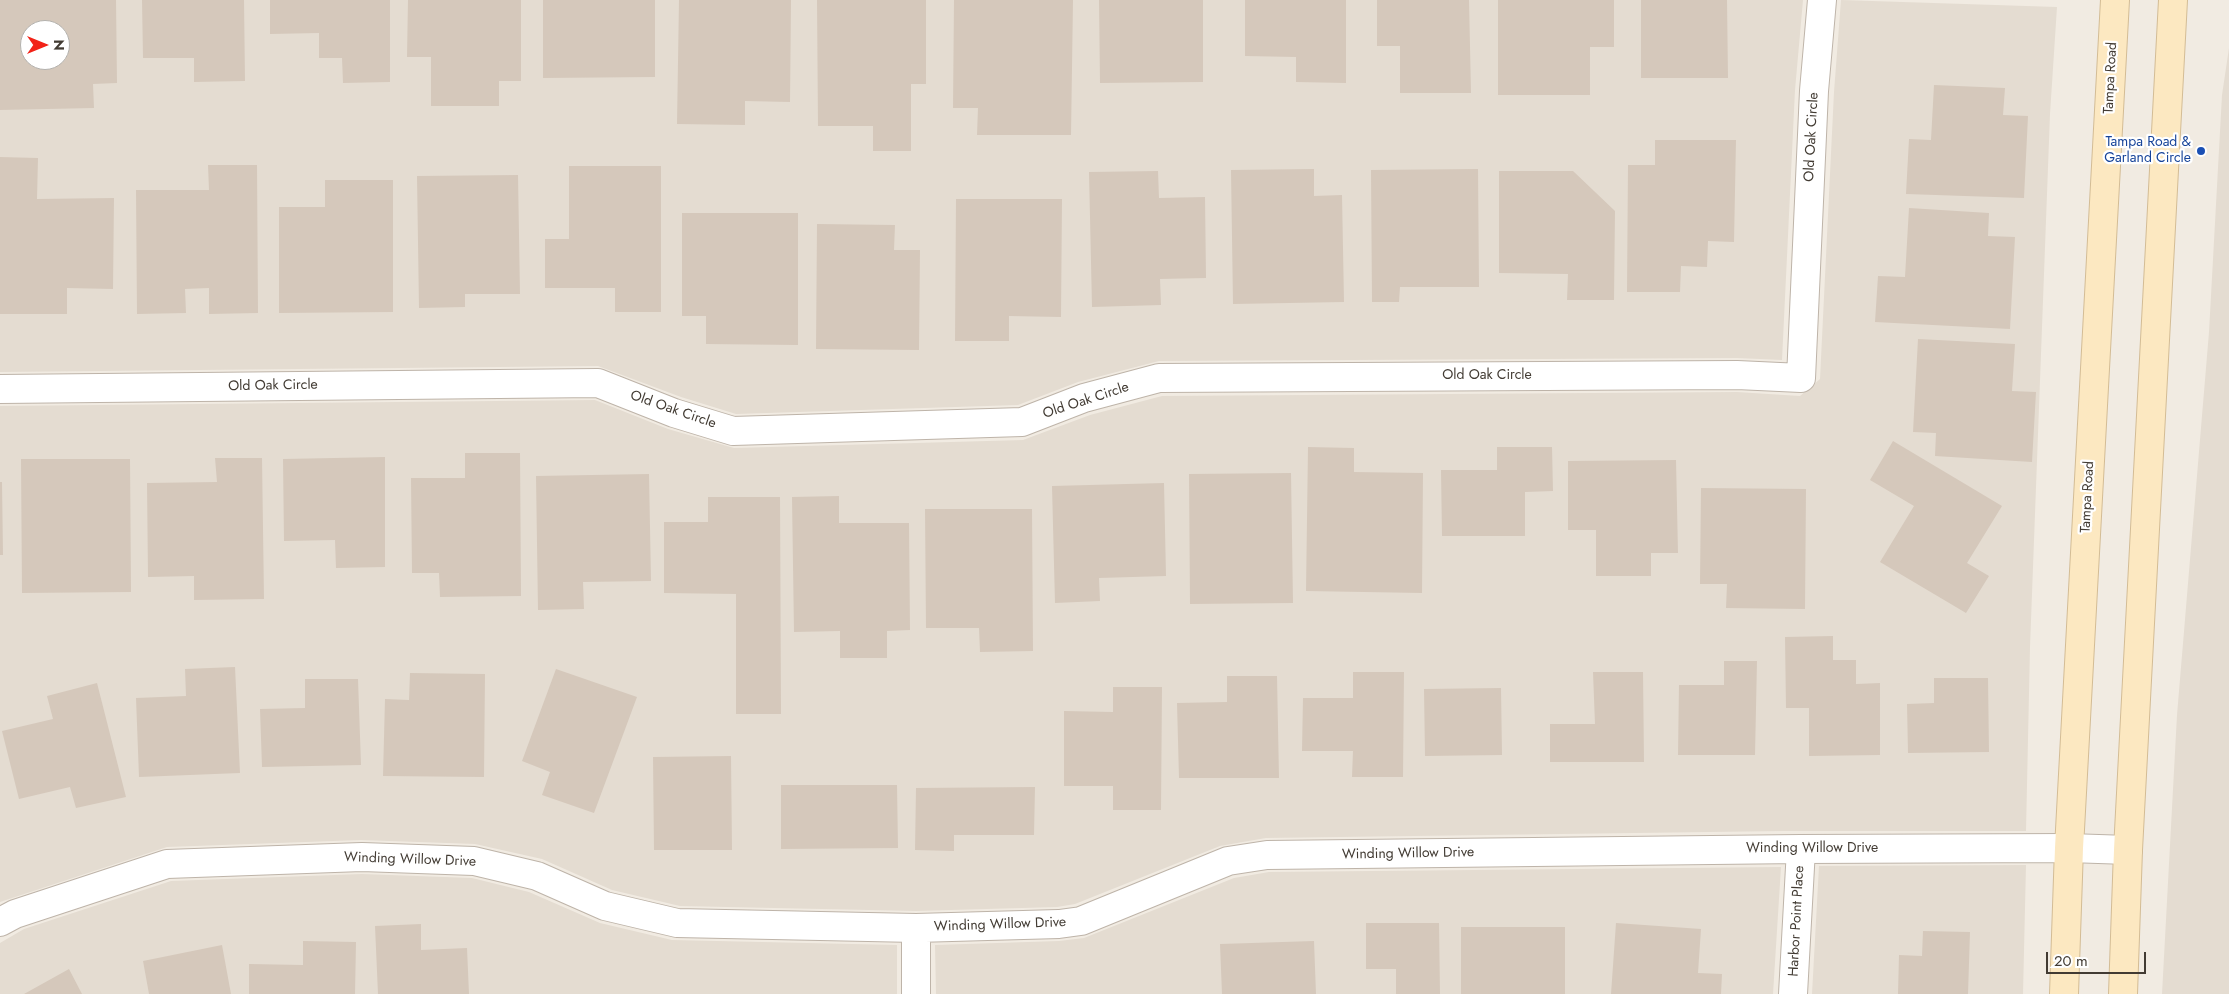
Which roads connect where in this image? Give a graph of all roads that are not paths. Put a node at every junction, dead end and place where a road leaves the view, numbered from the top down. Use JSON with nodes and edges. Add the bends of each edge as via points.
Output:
{"nodes":[{"id":1,"x":1822,"y":0,"type":"edge"},
{"id":2,"x":2115,"y":0,"type":"edge"},
{"id":3,"x":2173,"y":0,"type":"edge"},
{"id":4,"x":0,"y":389,"type":"edge"},
{"id":5,"x":2070,"y":848,"type":"junction"},
{"id":6,"x":1801,"y":849,"type":"junction"},
{"id":7,"x":2128,"y":850,"type":"junction"},
{"id":8,"x":0,"y":922,"type":"edge"},
{"id":9,"x":916,"y":928,"type":"junction"},
{"id":10,"x":916,"y":994,"type":"edge"},
{"id":11,"x":1793,"y":994,"type":"edge"},
{"id":12,"x":2064,"y":994,"type":"edge"},
{"id":13,"x":2123,"y":994,"type":"edge"}],
"edges":[{"from":1,"to":4,"type":"street","name":"Old Oak Circle","via":[[1814,90],[1801,378],[1727,375],[1159,378],[1084,398],[1022,422],[733,431],[674,413],[598,383]]},
{"from":2,"to":5,"type":"main road","name":"Tampa Road"},
{"from":3,"to":7,"type":"main road"},
{"from":5,"to":6,"type":"street","name":"Winding Willow Drive"},
{"from":5,"to":7,"type":"street","name":"Winding Willow Drive"},
{"from":5,"to":12,"type":"main road","name":"Tampa Road"},
{"from":6,"to":9,"type":"street","name":"Winding Willow Drive","via":[[1267,855],[1228,861],[1081,921]]},
{"from":6,"to":11,"type":"street","name":"Harbor Point Place"},
{"from":7,"to":13,"type":"main road"},
{"from":8,"to":9,"type":"street","name":"Winding Willow Drive","via":[[15,914],[167,864],[362,857],[474,861],[537,876],[604,906],[677,923]]},
{"from":9,"to":10,"type":"street"}]}
